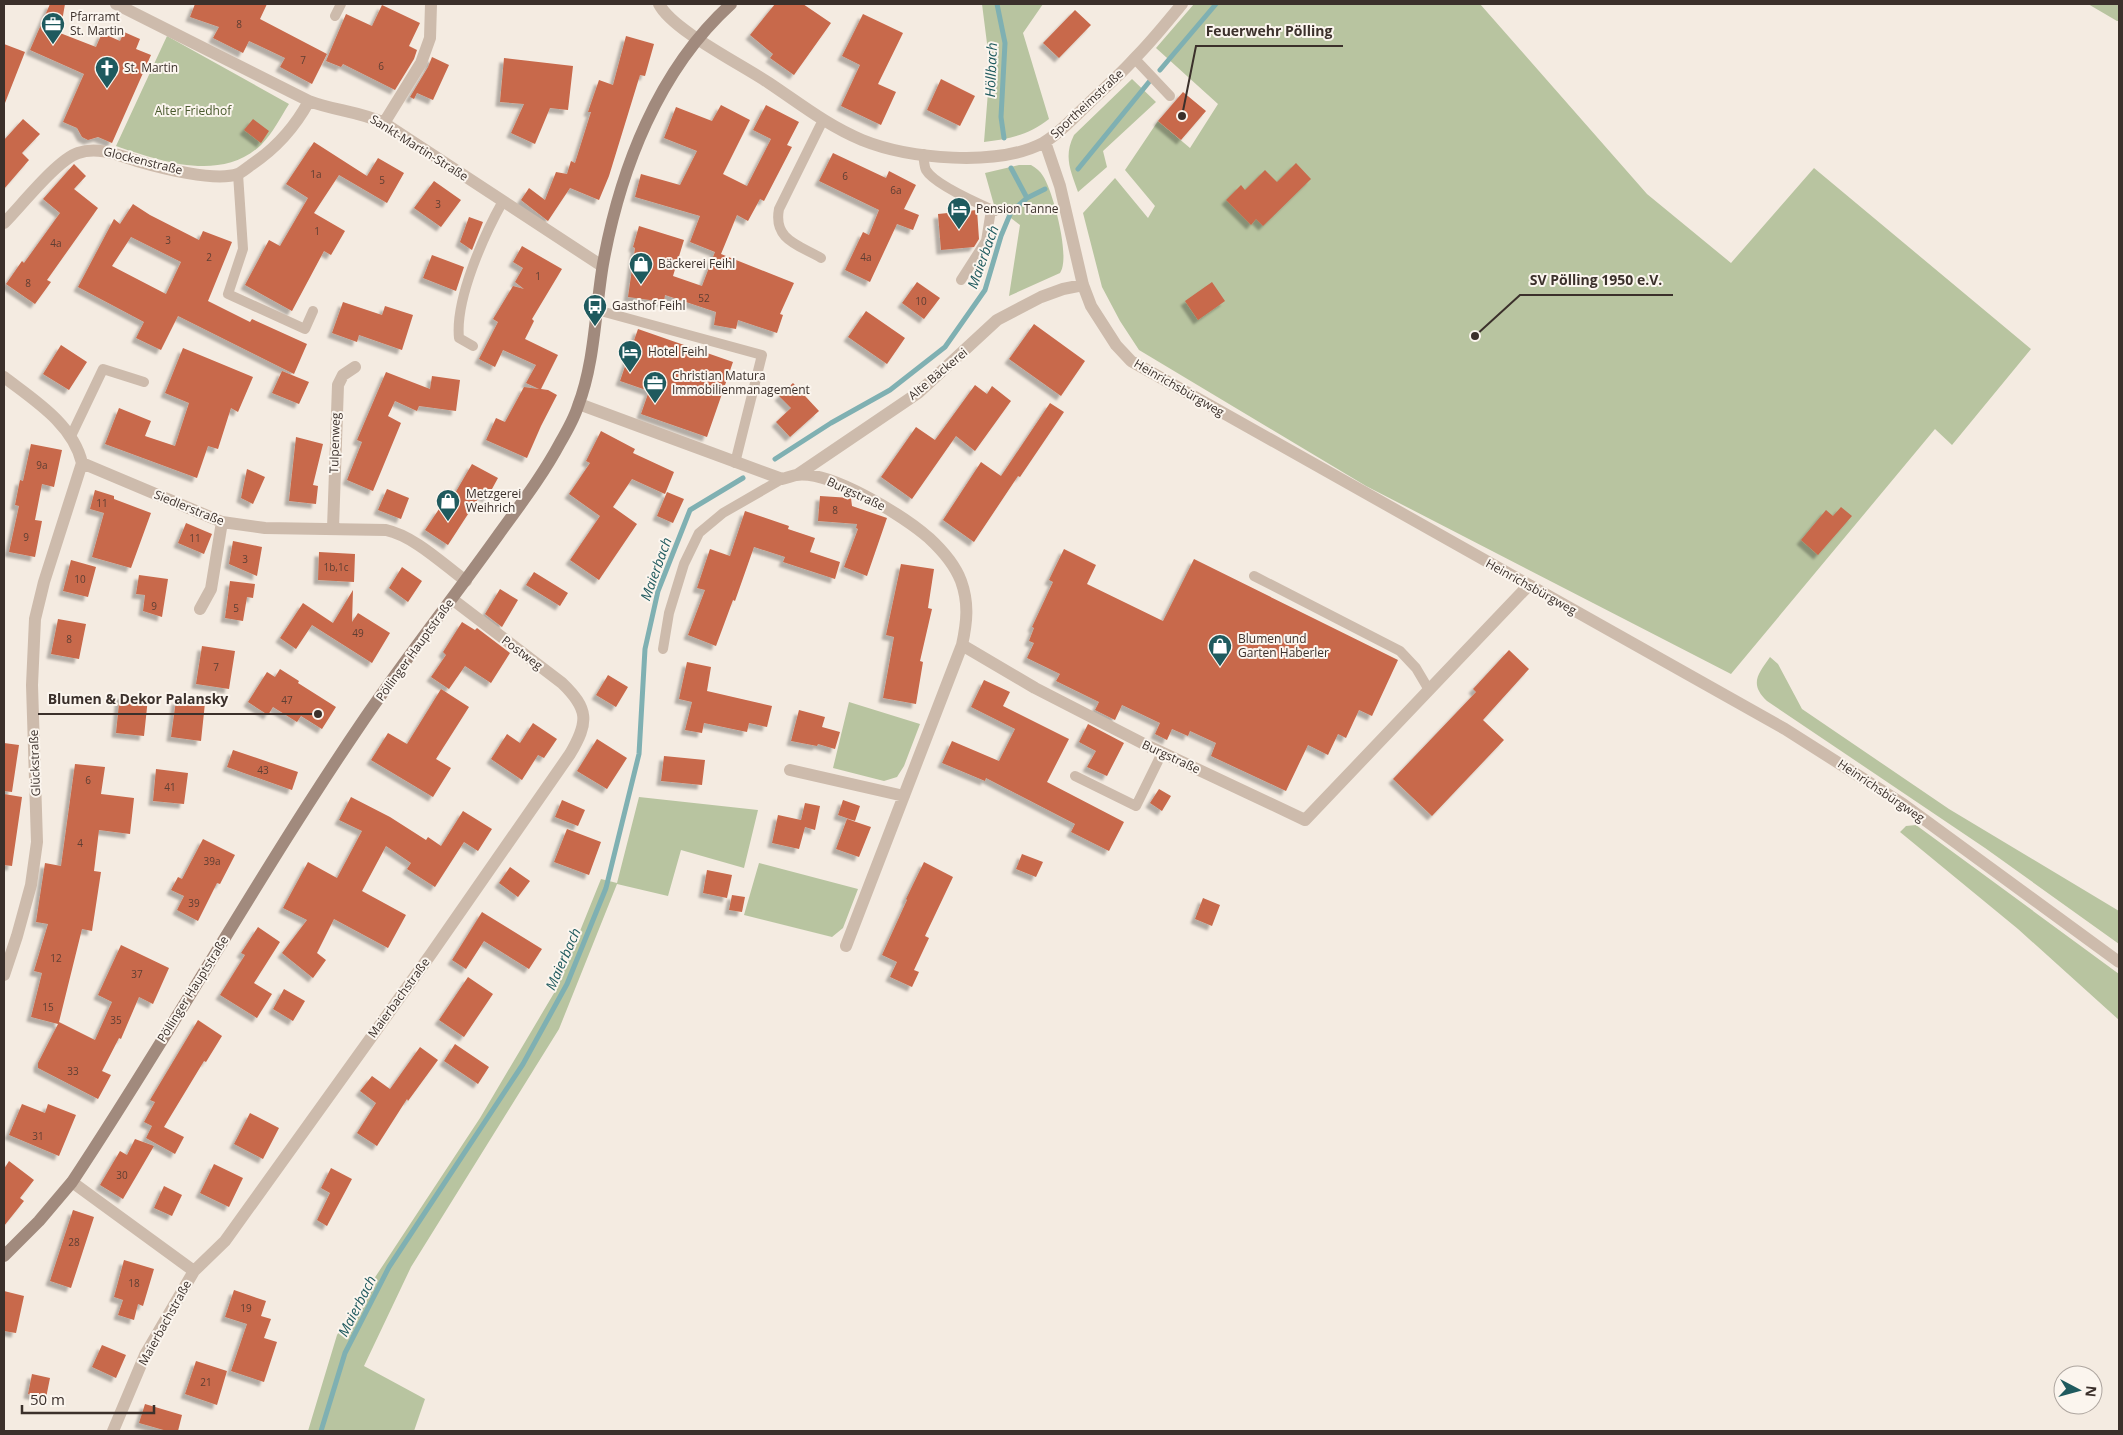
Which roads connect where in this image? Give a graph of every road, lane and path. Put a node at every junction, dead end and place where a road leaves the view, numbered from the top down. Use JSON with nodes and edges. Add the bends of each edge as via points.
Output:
{"nodes":[{"id":1,"x":116,"y":4,"type":"edge"},
{"id":2,"x":341,"y":4,"type":"edge"},
{"id":3,"x":431,"y":4,"type":"edge"},
{"id":4,"x":659,"y":4,"type":"edge"},
{"id":5,"x":731,"y":4,"type":"edge"},
{"id":6,"x":1182,"y":4,"type":"edge"},
{"id":7,"x":336,"y":16,"type":"dead end"},
{"id":8,"x":698,"y":38,"type":"junction"},
{"id":9,"x":1135,"y":59,"type":"junction"},
{"id":10,"x":1170,"y":96,"type":"dead end"},
{"id":11,"x":309,"y":102,"type":"junction"},
{"id":12,"x":824,"y":120,"type":"junction"},
{"id":13,"x":384,"y":123,"type":"junction"},
{"id":14,"x":1045,"y":142,"type":"junction"},
{"id":15,"x":923,"y":154,"type":"junction"},
{"id":16,"x":238,"y":174,"type":"junction"},
{"id":17,"x":503,"y":201,"type":"junction"},
{"id":18,"x":4,"y":223,"type":"edge"},
{"id":19,"x":821,"y":258,"type":"dead end"},
{"id":20,"x":602,"y":266,"type":"junction"},
{"id":21,"x":962,"y":280,"type":"dead end"},
{"id":22,"x":1083,"y":285,"type":"junction"},
{"id":23,"x":597,"y":310,"type":"junction"},
{"id":24,"x":313,"y":311,"type":"dead end"},
{"id":25,"x":473,"y":346,"type":"dead end"},
{"id":26,"x":355,"y":367,"type":"dead end"},
{"id":27,"x":4,"y":377,"type":"edge"},
{"id":28,"x":144,"y":382,"type":"dead end"},
{"id":29,"x":579,"y":404,"type":"junction"},
{"id":30,"x":71,"y":436,"type":"junction"},
{"id":31,"x":82,"y":463,"type":"junction"},
{"id":32,"x":735,"y":463,"type":"junction"},
{"id":33,"x":797,"y":475,"type":"junction"},
{"id":34,"x":782,"y":479,"type":"junction"},
{"id":35,"x":222,"y":522,"type":"junction"},
{"id":36,"x":333,"y":528,"type":"junction"},
{"id":37,"x":1254,"y":576,"type":"dead end"},
{"id":38,"x":466,"y":581,"type":"junction"},
{"id":39,"x":1529,"y":586,"type":"junction"},
{"id":40,"x":452,"y":599,"type":"junction"},
{"id":41,"x":200,"y":609,"type":"dead end"},
{"id":42,"x":962,"y":644,"type":"junction"},
{"id":43,"x":663,"y":649,"type":"dead end"},
{"id":44,"x":1429,"y":690,"type":"junction"},
{"id":45,"x":584,"y":714,"type":"joint"},
{"id":46,"x":1162,"y":753,"type":"junction"},
{"id":47,"x":790,"y":770,"type":"dead end"},
{"id":48,"x":1075,"y":776,"type":"dead end"},
{"id":49,"x":904,"y":796,"type":"junction"},
{"id":50,"x":846,"y":946,"type":"dead end"},
{"id":51,"x":2119,"y":962,"type":"edge"},
{"id":52,"x":4,"y":975,"type":"edge"},
{"id":53,"x":72,"y":1182,"type":"junction"},
{"id":54,"x":4,"y":1256,"type":"edge"},
{"id":55,"x":194,"y":1271,"type":"junction"},
{"id":56,"x":113,"y":1431,"type":"edge"}],
"edges":[{"from":1,"to":11,"type":"street","name":"Sankt-Martin-Straße"},
{"from":2,"to":7,"type":"lane"},
{"from":3,"to":13,"type":"street","via":[[430,38],[421,63]]},
{"from":4,"to":8,"type":"street","name":"Sportheimstraße","via":[[668,17]]},
{"from":5,"to":8,"type":"street","name":"Pöllinger Hauptstraße"},
{"from":6,"to":9,"type":"street","name":"Sportheimstraße"},
{"from":8,"to":12,"type":"street","name":"Sportheimstraße"},
{"from":8,"to":20,"type":"street","name":"Pöllinger Hauptstraße","via":[[653,110],[638,143],[617,200]]},
{"from":9,"to":10,"type":"lane"},
{"from":9,"to":14,"type":"street","name":"Sportheimstraße"},
{"from":11,"to":13,"type":"street","name":"Sankt-Martin-Straße","via":[[366,114]]},
{"from":11,"to":16,"type":"street","via":[[301,118],[268,154]]},
{"from":12,"to":15,"type":"street","name":"Sportheimstraße","via":[[876,145]]},
{"from":12,"to":19,"type":"lane","via":[[779,209],[777,220],[784,237]]},
{"from":13,"to":17,"type":"street","name":"Sankt-Martin-Straße"},
{"from":14,"to":15,"type":"street","name":"Sportheimstraße","via":[[990,157]]},
{"from":14,"to":22,"type":"street","name":"Heinrichsbürgweg","via":[[1060,186]]},
{"from":15,"to":21,"type":"lane","via":[[926,170],[936,179],[993,210],[986,241]]},
{"from":16,"to":18,"type":"street","name":"Glockenstraße","via":[[169,170],[110,152],[77,153],[63,162]]},
{"from":16,"to":24,"type":"lane","via":[[243,249],[228,294],[305,329]]},
{"from":17,"to":20,"type":"street","name":"Sankt-Martin-Straße"},
{"from":17,"to":25,"type":"lane","via":[[486,230],[468,280],[458,328],[459,338]]},
{"from":20,"to":23,"type":"street","name":"Pöllinger Hauptstraße"},
{"from":22,"to":33,"type":"street","name":"Alte Bäckerei","via":[[1041,297],[997,320],[918,393]]},
{"from":22,"to":39,"type":"street","name":"Heinrichsbürgweg","via":[[1103,328],[1131,361]]},
{"from":23,"to":29,"type":"street","name":"Pöllinger Hauptstraße"},
{"from":23,"to":32,"type":"lane","via":[[762,355]]},
{"from":26,"to":36,"type":"street","name":"Tulpenweg","via":[[343,375],[338,385]]},
{"from":27,"to":30,"type":"street","via":[[62,424]]},
{"from":28,"to":30,"type":"lane","via":[[103,369]]},
{"from":29,"to":32,"type":"street"},
{"from":29,"to":38,"type":"street","name":"Pöllinger Hauptstraße","via":[[540,477]]},
{"from":30,"to":31,"type":"street","via":[[79,449]]},
{"from":31,"to":35,"type":"street","name":"Siedlerstraße"},
{"from":31,"to":52,"type":"street","name":"Glückstraße","via":[[44,582],[36,619],[32,685],[38,842],[31,884]]},
{"from":32,"to":34,"type":"street"},
{"from":33,"to":34,"type":"street","name":"Burgstraße"},
{"from":33,"to":42,"type":"street","name":"Burgstraße","via":[[839,484],[903,518],[930,539],[952,563],[961,580],[968,611]]},
{"from":34,"to":43,"type":"lane","via":[[723,513],[699,533],[684,564]]},
{"from":35,"to":36,"type":"street","name":"Siedlerstraße","via":[[264,528]]},
{"from":35,"to":41,"type":"street","via":[[211,589]]},
{"from":36,"to":38,"type":"street","name":"Siedlerstraße","via":[[395,532]]},
{"from":37,"to":44,"type":"lane","via":[[1400,651],[1416,668]]},
{"from":38,"to":40,"type":"street","name":"Pöllinger Hauptstraße"},
{"from":39,"to":44,"type":"street"},
{"from":39,"to":51,"type":"street","name":"Heinrichsbürgweg","via":[[1738,702],[1864,779]]},
{"from":40,"to":45,"type":"street","name":"Postweg","via":[[562,683],[580,704]]},
{"from":40,"to":53,"type":"street","name":"Pöllinger Hauptstraße","via":[[366,716],[316,791]]},
{"from":42,"to":46,"type":"street","name":"Burgstraße","via":[[1035,688]]},
{"from":42,"to":49,"type":"street","name":"Burgstraße"},
{"from":44,"to":46,"type":"street","name":"Burgstraße","via":[[1304,820]]},
{"from":45,"to":55,"type":"street","name":"Maierbachstraße","via":[[580,737],[570,754],[431,954],[225,1241]]},
{"from":46,"to":48,"type":"lane","via":[[1136,806]]},
{"from":47,"to":49,"type":"street"},
{"from":49,"to":50,"type":"street","name":"Burgstraße"},
{"from":53,"to":54,"type":"street","name":"Pöllinger Hauptstraße"},
{"from":53,"to":55,"type":"street","name":"Maierbachstraße"},
{"from":55,"to":56,"type":"street","name":"Maierbachstraße","via":[[146,1355]]}]}
